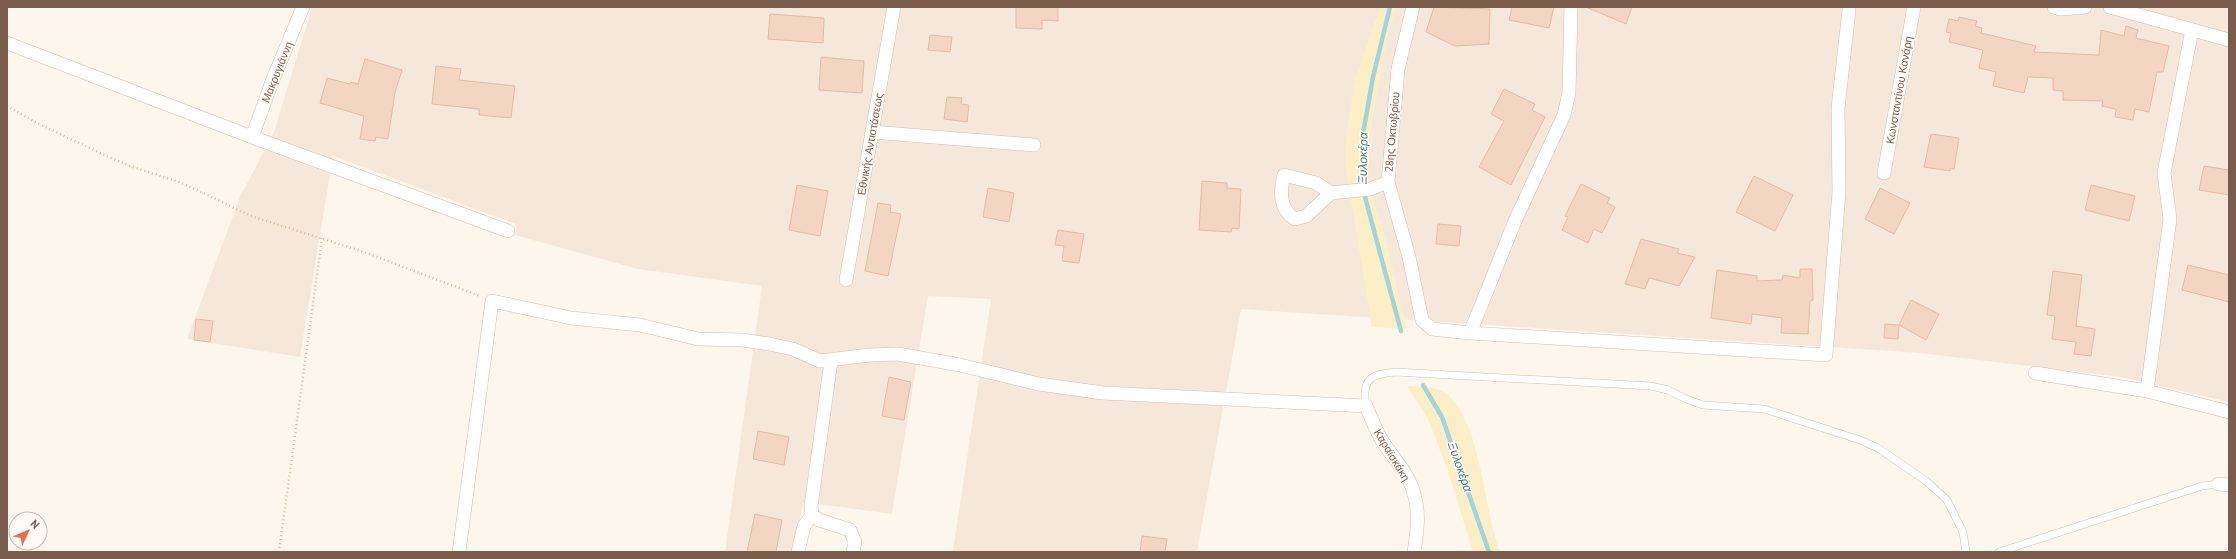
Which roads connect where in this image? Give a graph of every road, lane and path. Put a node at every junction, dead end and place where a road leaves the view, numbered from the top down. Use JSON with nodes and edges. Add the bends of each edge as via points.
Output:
{"nodes":[{"id":1,"x":303,"y":7,"type":"edge"},
{"id":2,"x":894,"y":7,"type":"edge"},
{"id":3,"x":1413,"y":7,"type":"edge"},
{"id":4,"x":1571,"y":7,"type":"edge"},
{"id":5,"x":1914,"y":7,"type":"edge"},
{"id":6,"x":2054,"y":7,"type":"edge"},
{"id":7,"x":2085,"y":7,"type":"edge"},
{"id":8,"x":2110,"y":7,"type":"edge"},
{"id":9,"x":1849,"y":10,"type":"dead end"},
{"id":10,"x":2192,"y":30,"type":"junction"},
{"id":11,"x":2229,"y":40,"type":"edge"},
{"id":12,"x":7,"y":43,"type":"edge"},
{"id":13,"x":7,"y":106,"type":"edge"},
{"id":14,"x":872,"y":132,"type":"junction"},
{"id":15,"x":252,"y":137,"type":"junction"},
{"id":16,"x":1034,"y":145,"type":"dead end"},
{"id":17,"x":1884,"y":173,"type":"dead end"},
{"id":18,"x":1388,"y":182,"type":"junction"},
{"id":19,"x":1331,"y":193,"type":"dead end"},
{"id":20,"x":508,"y":231,"type":"dead end"},
{"id":21,"x":322,"y":238,"type":"junction"},
{"id":22,"x":846,"y":280,"type":"dead end"},
{"id":23,"x":492,"y":301,"type":"junction"},
{"id":24,"x":1470,"y":333,"type":"junction"},
{"id":25,"x":831,"y":361,"type":"junction"},
{"id":26,"x":2035,"y":374,"type":"dead end"},
{"id":27,"x":2147,"y":391,"type":"junction"},
{"id":28,"x":1366,"y":406,"type":"junction"},
{"id":29,"x":2229,"y":412,"type":"edge"},
{"id":30,"x":2223,"y":485,"type":"edge"},
{"id":31,"x":812,"y":515,"type":"junction"},
{"id":32,"x":279,"y":552,"type":"edge"},
{"id":33,"x":459,"y":552,"type":"edge"},
{"id":34,"x":798,"y":552,"type":"edge"},
{"id":35,"x":853,"y":552,"type":"edge"},
{"id":36,"x":1414,"y":552,"type":"edge"},
{"id":37,"x":1966,"y":552,"type":"edge"},
{"id":38,"x":1998,"y":552,"type":"edge"}],
"edges":[{"from":1,"to":15,"type":"street","name":"Μακρυγιάννη"},
{"from":2,"to":14,"type":"street","name":"Εθνικής Αντιστάσεως"},
{"from":3,"to":18,"type":"street","name":"28ης Οκτωβρίου","via":[[1398,69]]},
{"from":4,"to":24,"type":"street","via":[[1569,93],[1564,115],[1515,221]]},
{"from":5,"to":17,"type":"street","name":"Κωνσταντίνου Κανάρη"},
{"from":6,"to":7,"type":"street"},
{"from":8,"to":10,"type":"street"},
{"from":9,"to":24,"type":"street","via":[[1838,108],[1839,192],[1826,355]]},
{"from":10,"to":11,"type":"street"},
{"from":10,"to":27,"type":"street","via":[[2164,173],[2170,219]]},
{"from":12,"to":15,"type":"street"},
{"from":13,"to":21,"type":"path","via":[[35,122],[130,166],[182,183],[257,219]]},
{"from":14,"to":16,"type":"street"},
{"from":14,"to":22,"type":"street","name":"Εθνικής Αντιστάσεως"},
{"from":15,"to":20,"type":"street"},
{"from":18,"to":19,"type":"street","via":[[1370,189]]},
{"from":18,"to":24,"type":"street","name":"28ης Οκτωβρίου","via":[[1409,257],[1420,314],[1427,325],[1439,331]]},
{"from":21,"to":23,"type":"path"},
{"from":21,"to":32,"type":"path"},
{"from":23,"to":25,"type":"street","via":[[571,318],[640,325],[698,339],[743,340],[770,344],[793,349],[820,361]]},
{"from":23,"to":33,"type":"street"},
{"from":25,"to":28,"type":"street","via":[[898,354],[960,365],[1039,384],[1103,393]]},
{"from":25,"to":31,"type":"street","via":[[811,506]]},
{"from":26,"to":27,"type":"street"},
{"from":27,"to":29,"type":"street"},
{"from":28,"to":36,"type":"street","name":"Καραϊσκάκη","via":[[1381,438],[1406,475],[1414,494],[1418,531]]},
{"from":28,"to":37,"type":"lane","via":[[1363,392],[1368,380],[1379,374],[1396,372],[1651,386],[1668,390],[1703,405],[1764,409],[1860,440],[1889,455],[1926,481],[1947,500],[1964,532]]},
{"from":30,"to":38,"type":"lane","via":[[2202,486]]},
{"from":31,"to":34,"type":"street","via":[[804,526]]},
{"from":31,"to":35,"type":"street","via":[[819,520],[850,530],[855,542]]}]}
